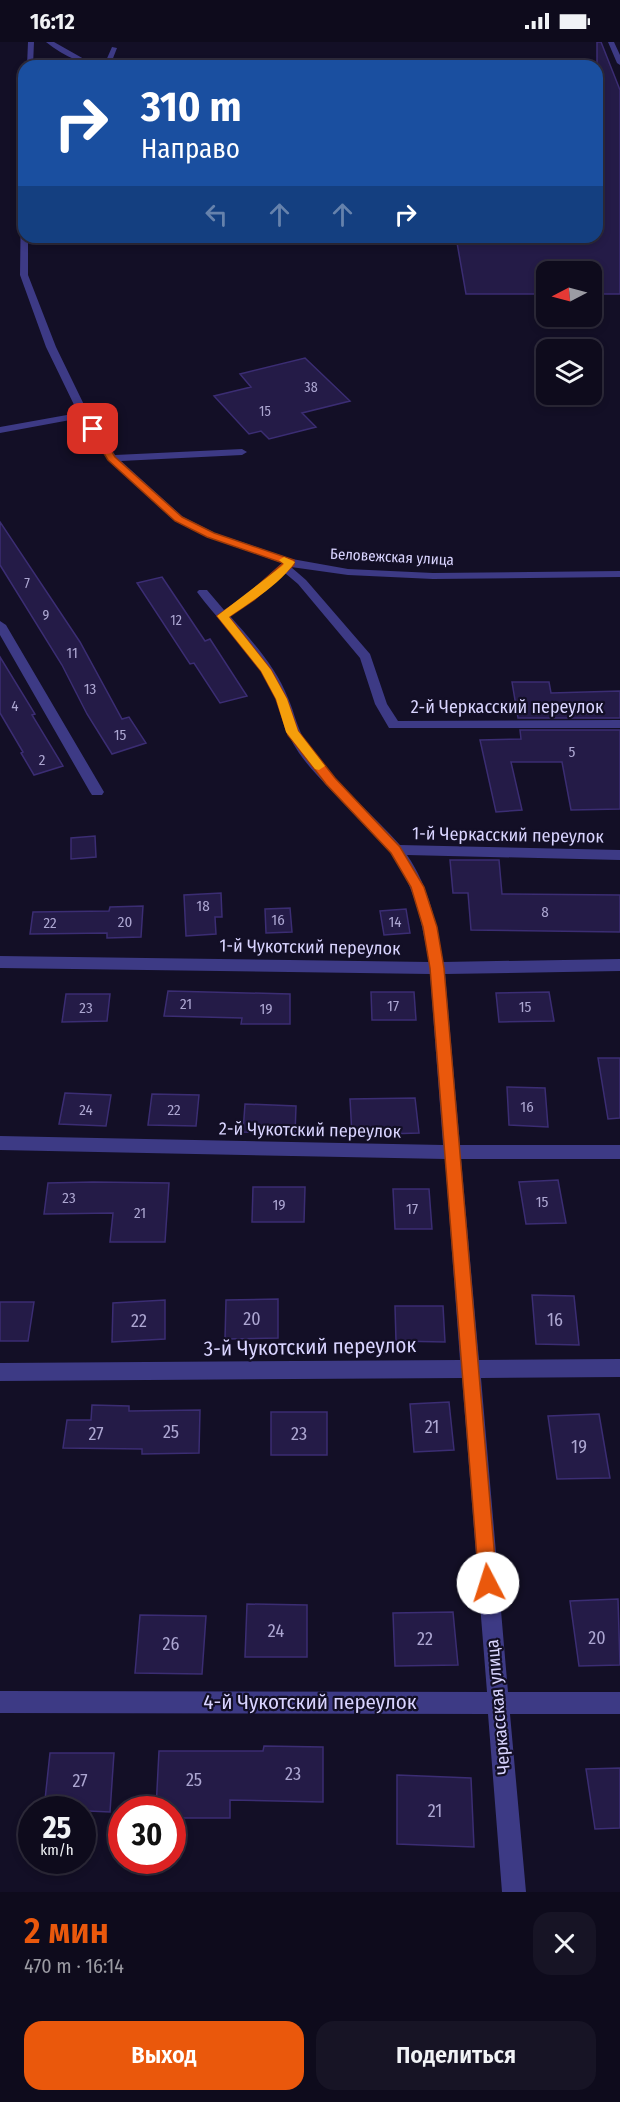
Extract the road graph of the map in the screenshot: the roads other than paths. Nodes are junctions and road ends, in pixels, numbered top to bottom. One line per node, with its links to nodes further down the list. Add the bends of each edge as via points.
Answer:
1 (31, 42): 5 (street)
2 (50, 42): 6 (street)
3 (611, 42): 8 (street)
4 (114, 48): 7 (street)
5 (30, 60)
6 (82, 60)
7 (109, 60)
8 (620, 63)
9 (24, 243): 10 (street, Беловежская улица, via 24,275 51,347)
10 (84, 415): 11 (street); 13 (street, Беловежская улица)
11 (0, 430)
12 (242, 452): 13 (street)
13 (111, 458): 14 (street, Беловежская улица, via 179,519)
14 (288, 565): 15 (street, Беловежская улица, via 433,576); 17 (street); 19 (street, 2-й Черкасский переулок, via 366,657 381,704 394,725)
15 (620, 574)
16 (203, 592): 17 (street, Черкасская улица)
17 (222, 616): 21 (street, Черкасская улица, via 266,670 282,699 292,732 331,781)
18 (0, 625): 20 (street)
19 (620, 724)
20 (97, 792)
21 (396, 850): 22 (street, 1-й Черкасский переулок); 25 (street, Черкасская улица, via 417,887 430,927)
22 (620, 855)
23 (0, 962): 25 (street, 1-й Чукотский переулок)
24 (620, 965): 25 (street, 1-й Чукотский переулок)
25 (437, 968): 27 (street, Черкасская улица)
26 (0, 1143): 27 (street, 2-й Чукотский переулок)
27 (451, 1152): 28 (street, 2-й Чукотский переулок); 29 (street, Черкасская улица)
28 (620, 1152)
29 (470, 1368): 30 (street, 3-й Чукотский переулок); 31 (street, 3-й Чукотский переулок); 33 (street, Черкасская улица)
30 (620, 1368)
31 (0, 1372)
32 (0, 1702): 33 (street, 4-й Чукотский переулок)
33 (498, 1702): 34 (street, 4-й Чукотский переулок); 35 (street, Черкасская улица)
34 (620, 1703)
35 (514, 1892)

